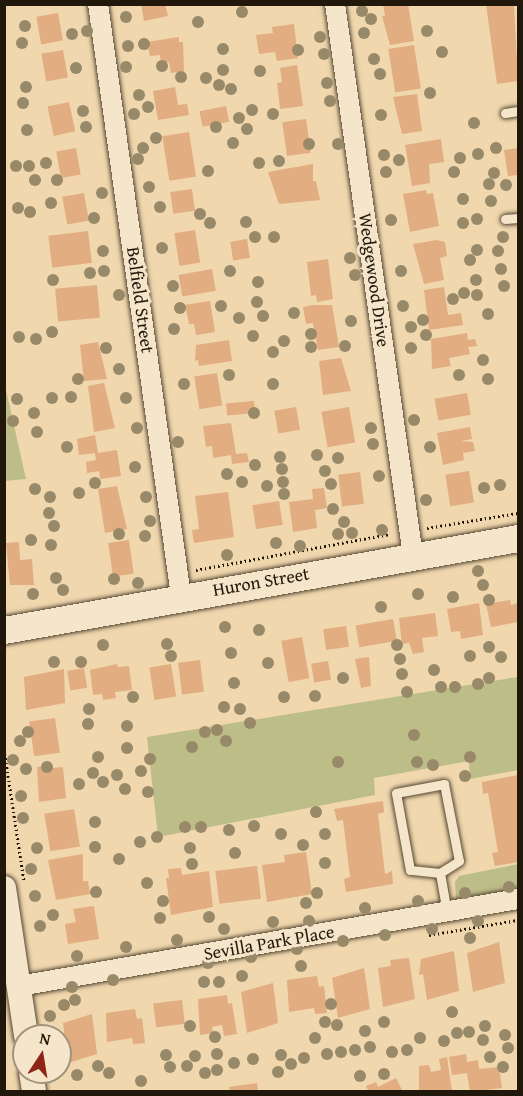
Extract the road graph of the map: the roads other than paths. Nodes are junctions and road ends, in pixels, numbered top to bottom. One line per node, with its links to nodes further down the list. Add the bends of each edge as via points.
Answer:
1 (98, 4): 9 (street, Belfield Street)
2 (335, 4): 8 (street, Wedgewood Drive)
3 (519, 111): 4 (lane)
4 (505, 113)
5 (519, 218): 6 (lane)
6 (505, 219)
7 (519, 538): 8 (main road, Huron Street)
8 (414, 556): 9 (main road, Huron Street)
9 (181, 596): 10 (main road, Huron Street)
10 (4, 630)
11 (441, 873): 11 (lane, via 459,861 444,784 396,793 410,870); 14 (lane)
12 (14, 886): 15 (street)
13 (519, 899): 14 (street, Sevilla Park Place)
14 (447, 912): 15 (street, Sevilla Park Place)
15 (18, 986): 16 (street)
16 (24, 1024)

